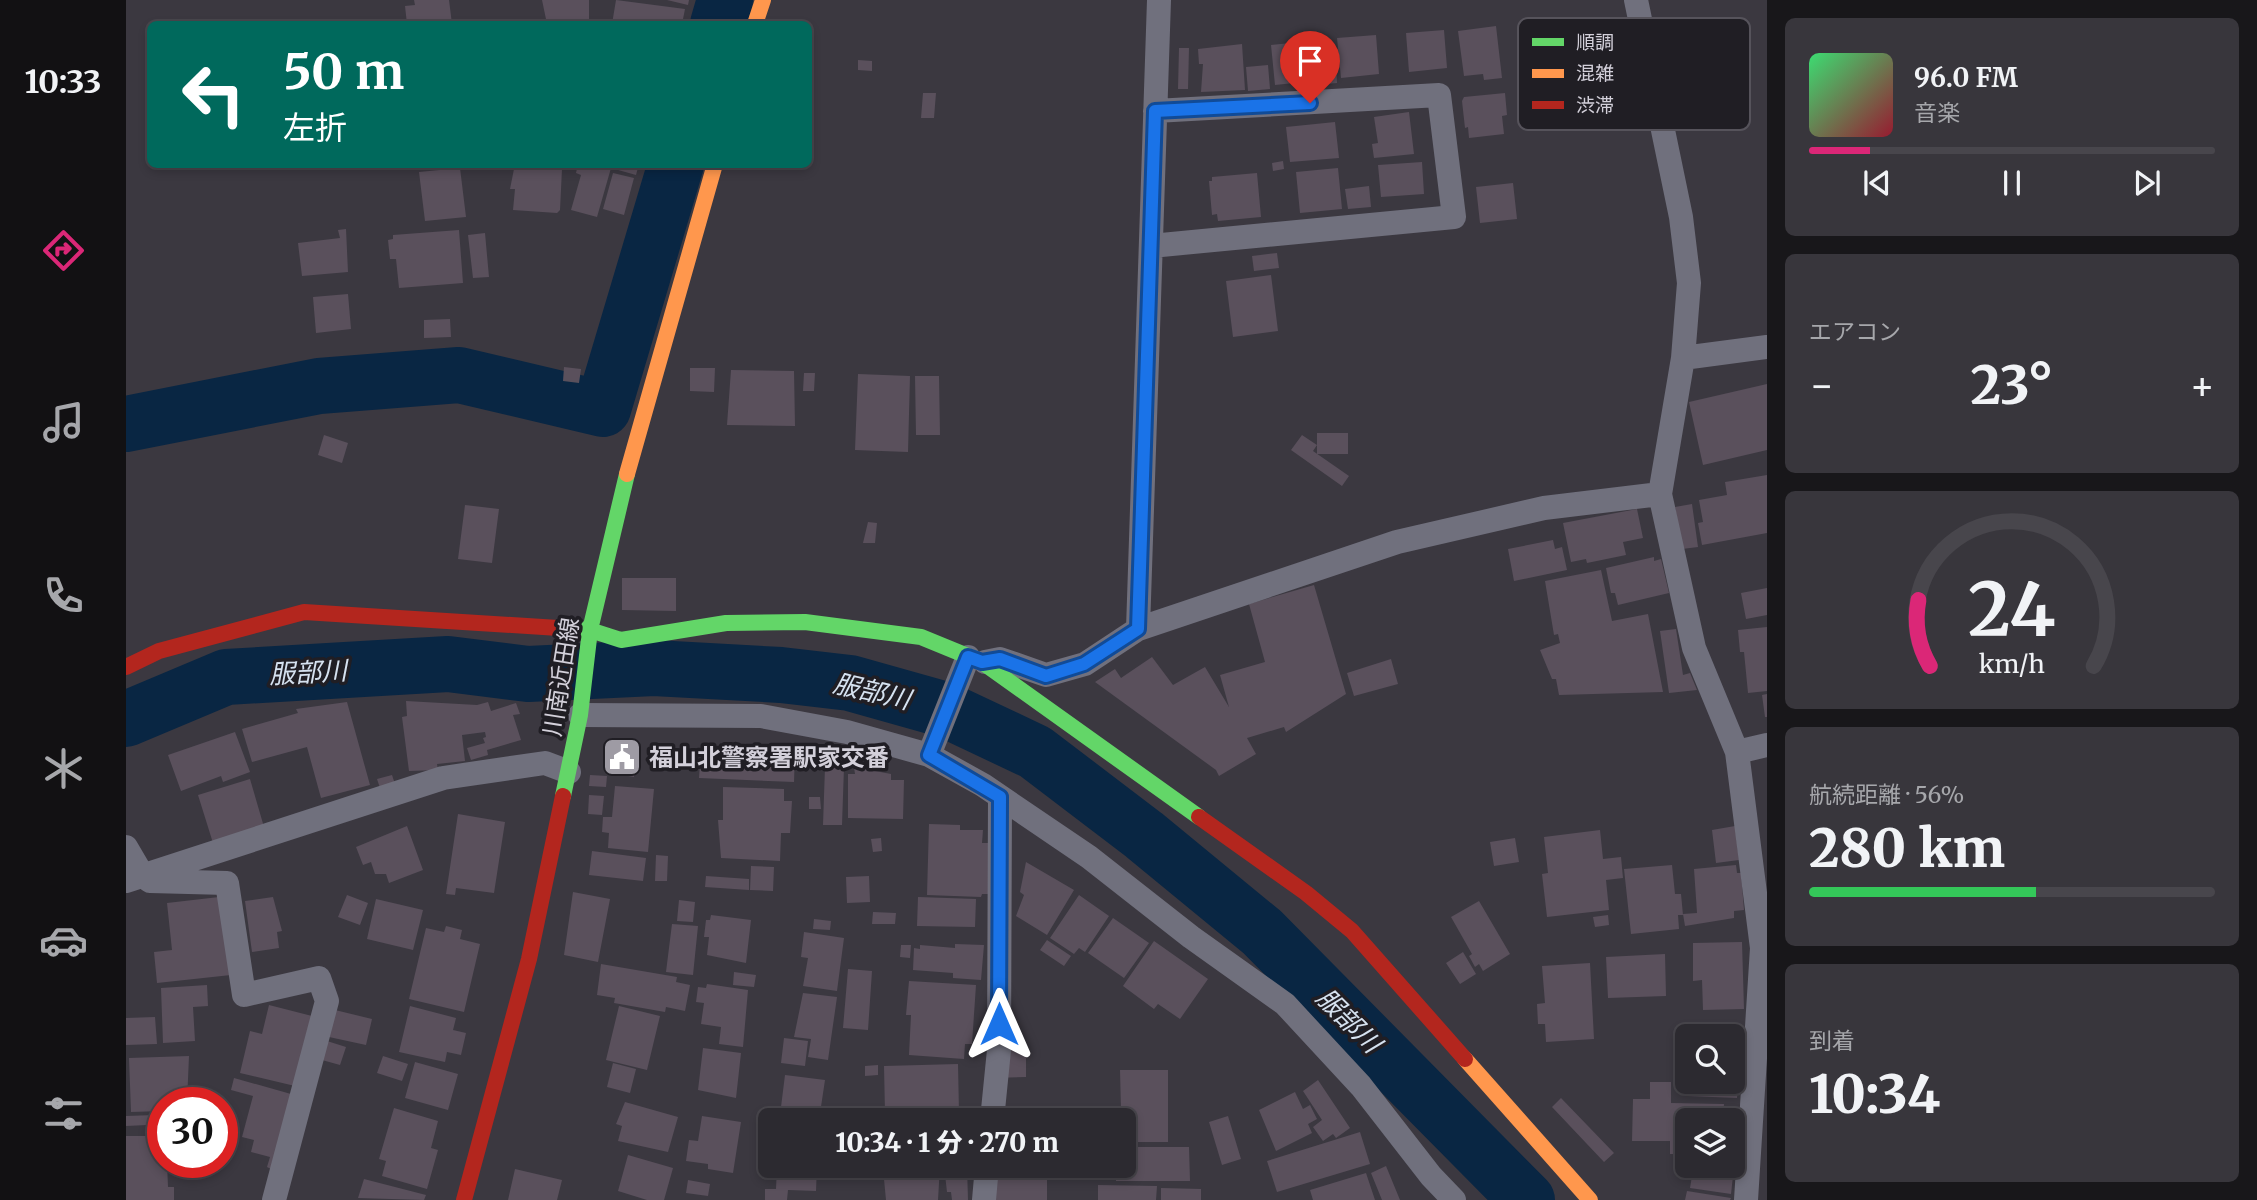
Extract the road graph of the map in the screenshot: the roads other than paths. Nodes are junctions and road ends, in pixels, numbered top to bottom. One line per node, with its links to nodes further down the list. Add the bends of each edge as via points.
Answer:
1 (762, 0): 5 (street)
2 (1158, 0): 6 (street)
3 (1636, 0): 4 (street)
4 (1640, 18)
5 (756, 21)
6 (1155, 111): 9 (street); 9 (street, via 1439,95 1454,217)
7 (1662, 130): 11 (street, via 1689,283)
8 (714, 168): 14 (street, 川南近田線, via 614,521)
9 (1151, 246): 13 (street)
10 (1767, 346): 11 (street)
11 (1683, 358): 12 (street)
12 (1660, 494): 13 (street, via 1544,508 1397,542); 20 (street, via 1694,648)
13 (1138, 629): 15 (street, via 1084,664 1046,676 1000,659)
14 (590, 630): 15 (street, via 621,640 726,623 805,622 921,637); 16 (street, via 304,612 159,651); 17 (street, 川南近田線)
15 (970, 664): 19 (street); 32 (street, via 1264,863 1352,931)
16 (126, 667)
17 (581, 710): 19 (street, via 761,716); 21 (street, 川南近田線)
18 (1767, 745): 20 (street)
19 (932, 750): 22 (street)
20 (1737, 752): 33 (street, via 1762,948)
21 (569, 772): 24 (street, via 545,763 443,778); 29 (street, 川南近田線, via 530,959)
22 (1000, 797): 26 (street, via 999,1050); 31 (street, via 1089,857 1285,1004 1361,1086)
23 (126, 847): 24 (street)
24 (140, 879): 25 (street); 28 (street, via 227,883 244,995 319,978 327,1001)
25 (126, 900)
26 (993, 1108)
27 (986, 1178): 30 (street)
28 (274, 1200)
29 (464, 1200)
30 (984, 1200)
31 (1454, 1200)
32 (1590, 1200)
33 (1746, 1200)

